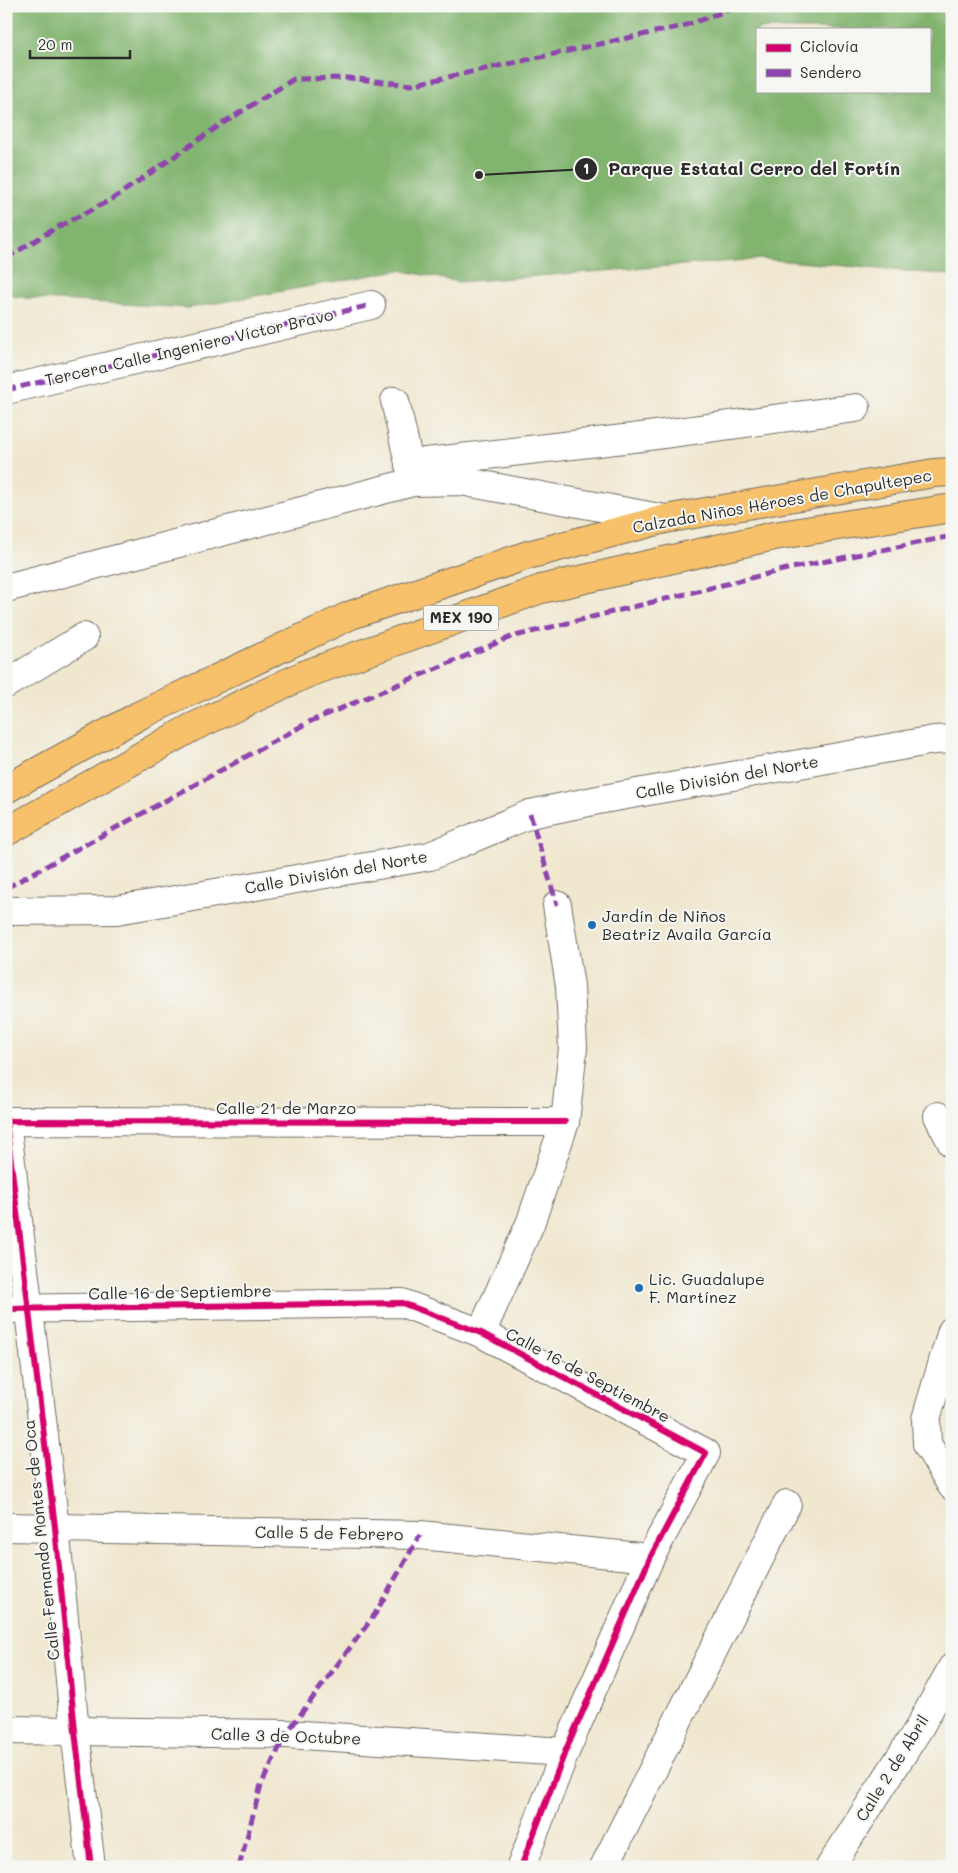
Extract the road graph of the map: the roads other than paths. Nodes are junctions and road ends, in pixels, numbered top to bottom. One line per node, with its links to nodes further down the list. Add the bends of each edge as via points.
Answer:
1 (371, 305): 2 (street, Tercera Calle Ingeniero Víctor Bravo)
2 (6, 390)
3 (394, 401): 6 (street)
4 (856, 408): 6 (street)
5 (952, 472): 8 (main road, Calzada Niños Héroes de Chapultepec / MEX 190, via 934,472)
6 (411, 473): 8 (street); 9 (street)
7 (952, 508): 14 (main road, Calzada Niños Héroes de Chapultepec / MEX 190, via 774,536 541,589 306,674 191,728)
8 (665, 519): 13 (main road, Calzada Niños Héroes de Chapultepec / MEX 190, via 528,555 351,615 140,715)
9 (6, 588)
10 (84, 637): 11 (street)
11 (6, 684)
12 (952, 739): 16 (street, Calle División del Norte, via 530,814 430,856 117,910)
13 (6, 789)
14 (6, 832)
15 (557, 905): 19 (street, via 570,986 574,1048)
16 (6, 911)
17 (938, 1116): 20 (street)
18 (6, 1121): 19 (street, Calle 21 de Marzo); 21 (street, Calle Fernando Montes de Oca)
19 (565, 1122): 23 (street, via 530,1224)
20 (952, 1143)
21 (18, 1309): 23 (street, Calle 16 de Septiembre, via 402,1303); 27 (street, Calle Fernando Montes de Oca)
22 (952, 1330): 24 (street, via 926,1419 927,1444)
23 (481, 1333): 28 (street, Calle 16 de Septiembre, via 706,1453)
24 (952, 1486)
25 (787, 1504): 35 (street)
26 (6, 1527): 27 (street, Calle 5 de Febrero)
27 (55, 1527): 28 (street, Calle 5 de Febrero, via 420,1535); 31 (street, Calle Fernando Montes de Oca)
28 (650, 1558): 32 (street, Calle 16 de Septiembre)
29 (952, 1668): 36 (street, Calle 2 de Abril, via 919,1728)
30 (6, 1730): 31 (street, Calle 3 de Octubre)
31 (75, 1731): 32 (street, Calle 3 de Octubre, via 286,1734); 33 (street, Calle Fernando Montes de Oca)
32 (565, 1752): 34 (street, Calle 16 de Septiembre)
33 (91, 1867)
34 (521, 1867)
35 (604, 1867)
36 (830, 1867)

